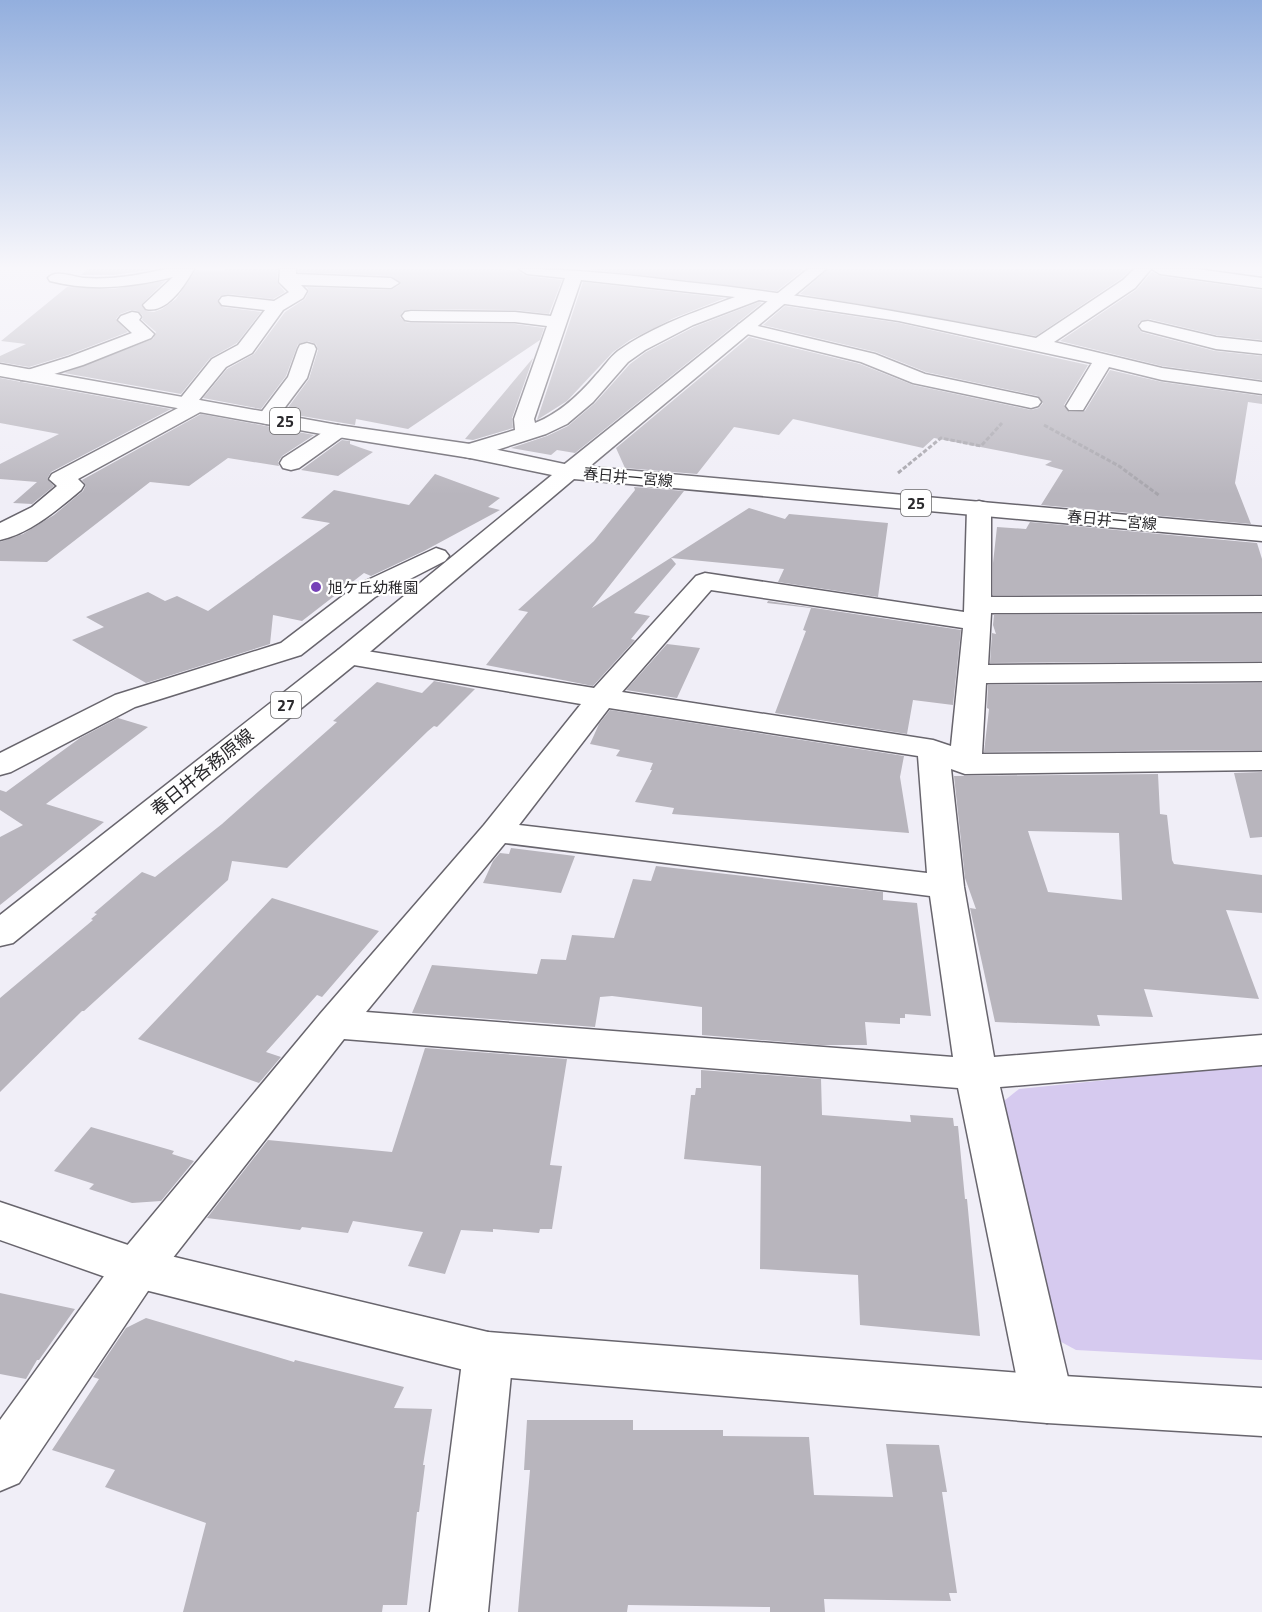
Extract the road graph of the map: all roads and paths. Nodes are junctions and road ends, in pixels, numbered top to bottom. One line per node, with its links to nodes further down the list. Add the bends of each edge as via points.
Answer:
1 (119, 344): 13 (street)
2 (249, 344): 16 (street, via 219,363)
3 (550, 344): 21 (street, via 524,419)
4 (641, 344): 21 (street, via 622,357 579,407 547,429)
5 (724, 344): 24 (street, 春日井各務原線)
6 (813, 344): 15 (street, via 868,358 920,378)
7 (1040, 344): 11 (street)
8 (1231, 344): 9 (street)
9 (1262, 348)
10 (307, 349): 19 (street, via 297,378)
11 (1104, 360): 14 (street, via 1162,374); 17 (street)
12 (0, 370): 13 (street, 春日井一宮線 / 25)
13 (28, 376): 16 (street, 春日井一宮線 / 25)
14 (1262, 388)
15 (1031, 402): 18 (path)
16 (192, 405): 19 (street, 春日井一宮線 / 25); 28 (street, via 60,479 73,485 39,512)
17 (1076, 406)
18 (1013, 411): 25 (path, via 981,446 941,438 898,474); 27 (path, via 1119,466)
19 (267, 418): 20 (street, 春日井一宮線 / 25)
20 (338, 431): 22 (street, 春日井一宮線 / 25); 23 (street)
21 (526, 433): 22 (street)
22 (470, 451): 24 (street, 春日井一宮線 / 25)
23 (291, 463)
24 (569, 472): 25 (street, 春日井一宮線 / 25); 33 (street, 春日井各務原線 / 27)
25 (891, 501): 26 (street, 春日井一宮線 / 25)
26 (979, 508): 27 (street, 春日井一宮線 / 25); 32 (street)
27 (1200, 528): 29 (street, 春日井一宮線 / 25)
28 (0, 533)
29 (1262, 534)
30 (436, 556): 39 (street, via 366,591 291,649 125,701)
31 (1262, 604): 32 (street)
32 (977, 614): 35 (street); 36 (street, via 705,580)
33 (348, 656): 36 (street); 42 (street, 春日井各務原線 / 27)
34 (1262, 672): 35 (street)
35 (972, 674): 37 (street)
36 (601, 698): 37 (street); 40 (street)
37 (949, 756): 38 (street); 41 (street)
38 (1262, 761)
39 (0, 765)
40 (496, 832): 41 (street); 43 (street)
41 (946, 887): 45 (street)
42 (8, 919)
43 (334, 1024): 45 (street); 47 (street)
44 (1262, 1050): 45 (street)
45 (976, 1074): 49 (street)
46 (0, 1221): 47 (street)
47 (137, 1268): 48 (street); 51 (street)
48 (488, 1354): 49 (street); 52 (street)
49 (1047, 1399): 50 (street)
50 (1262, 1412)
51 (0, 1465)
52 (459, 1612)

